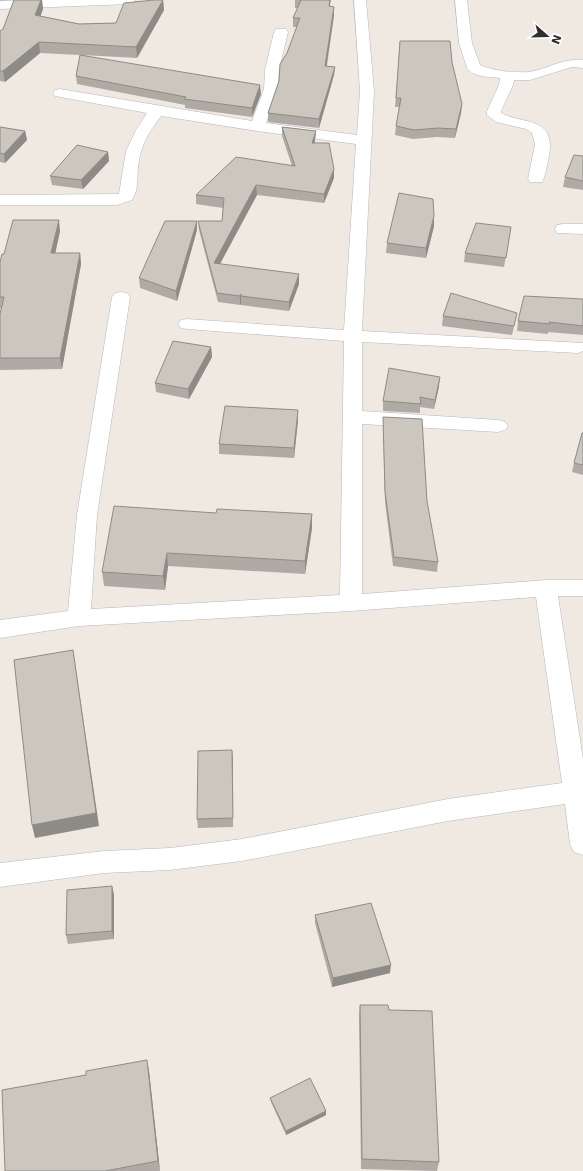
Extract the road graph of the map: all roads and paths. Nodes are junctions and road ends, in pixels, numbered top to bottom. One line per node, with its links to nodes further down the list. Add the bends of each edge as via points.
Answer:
1 (130, 0): 4 (street)
2 (360, 0): 12 (street, via 367,90)
3 (461, 0): 8 (street, via 469,58 474,68)
4 (99, 1): 5 (street)
5 (0, 5)
6 (281, 32): 11 (street, via 272,70 271,89)
7 (583, 64): 8 (street, via 570,63 530,76)
8 (507, 75): 13 (street, via 506,85 494,115 500,119 535,126 540,132 542,141)
9 (60, 93): 10 (street)
10 (157, 111): 11 (street); 14 (street, via 140,133 130,165 129,191 126,197 117,200)
11 (257, 127): 12 (street)
12 (364, 140): 19 (street)
13 (536, 179)
14 (0, 200)
15 (563, 229): 16 (street)
16 (583, 229)
17 (121, 297): 26 (street, via 87,515)
18 (187, 324): 19 (street)
19 (353, 336): 20 (street); 21 (street)
20 (578, 347)
21 (352, 417): 22 (street); 25 (street)
22 (498, 426)
23 (546, 588): 24 (street); 25 (street); 28 (street)
24 (583, 588)
25 (351, 603): 26 (street)
26 (79, 618): 27 (street)
27 (0, 629)
28 (574, 792): 29 (street); 30 (street, via 448,810 242,850 170,859 82,864)
29 (583, 844)
30 (0, 875)

